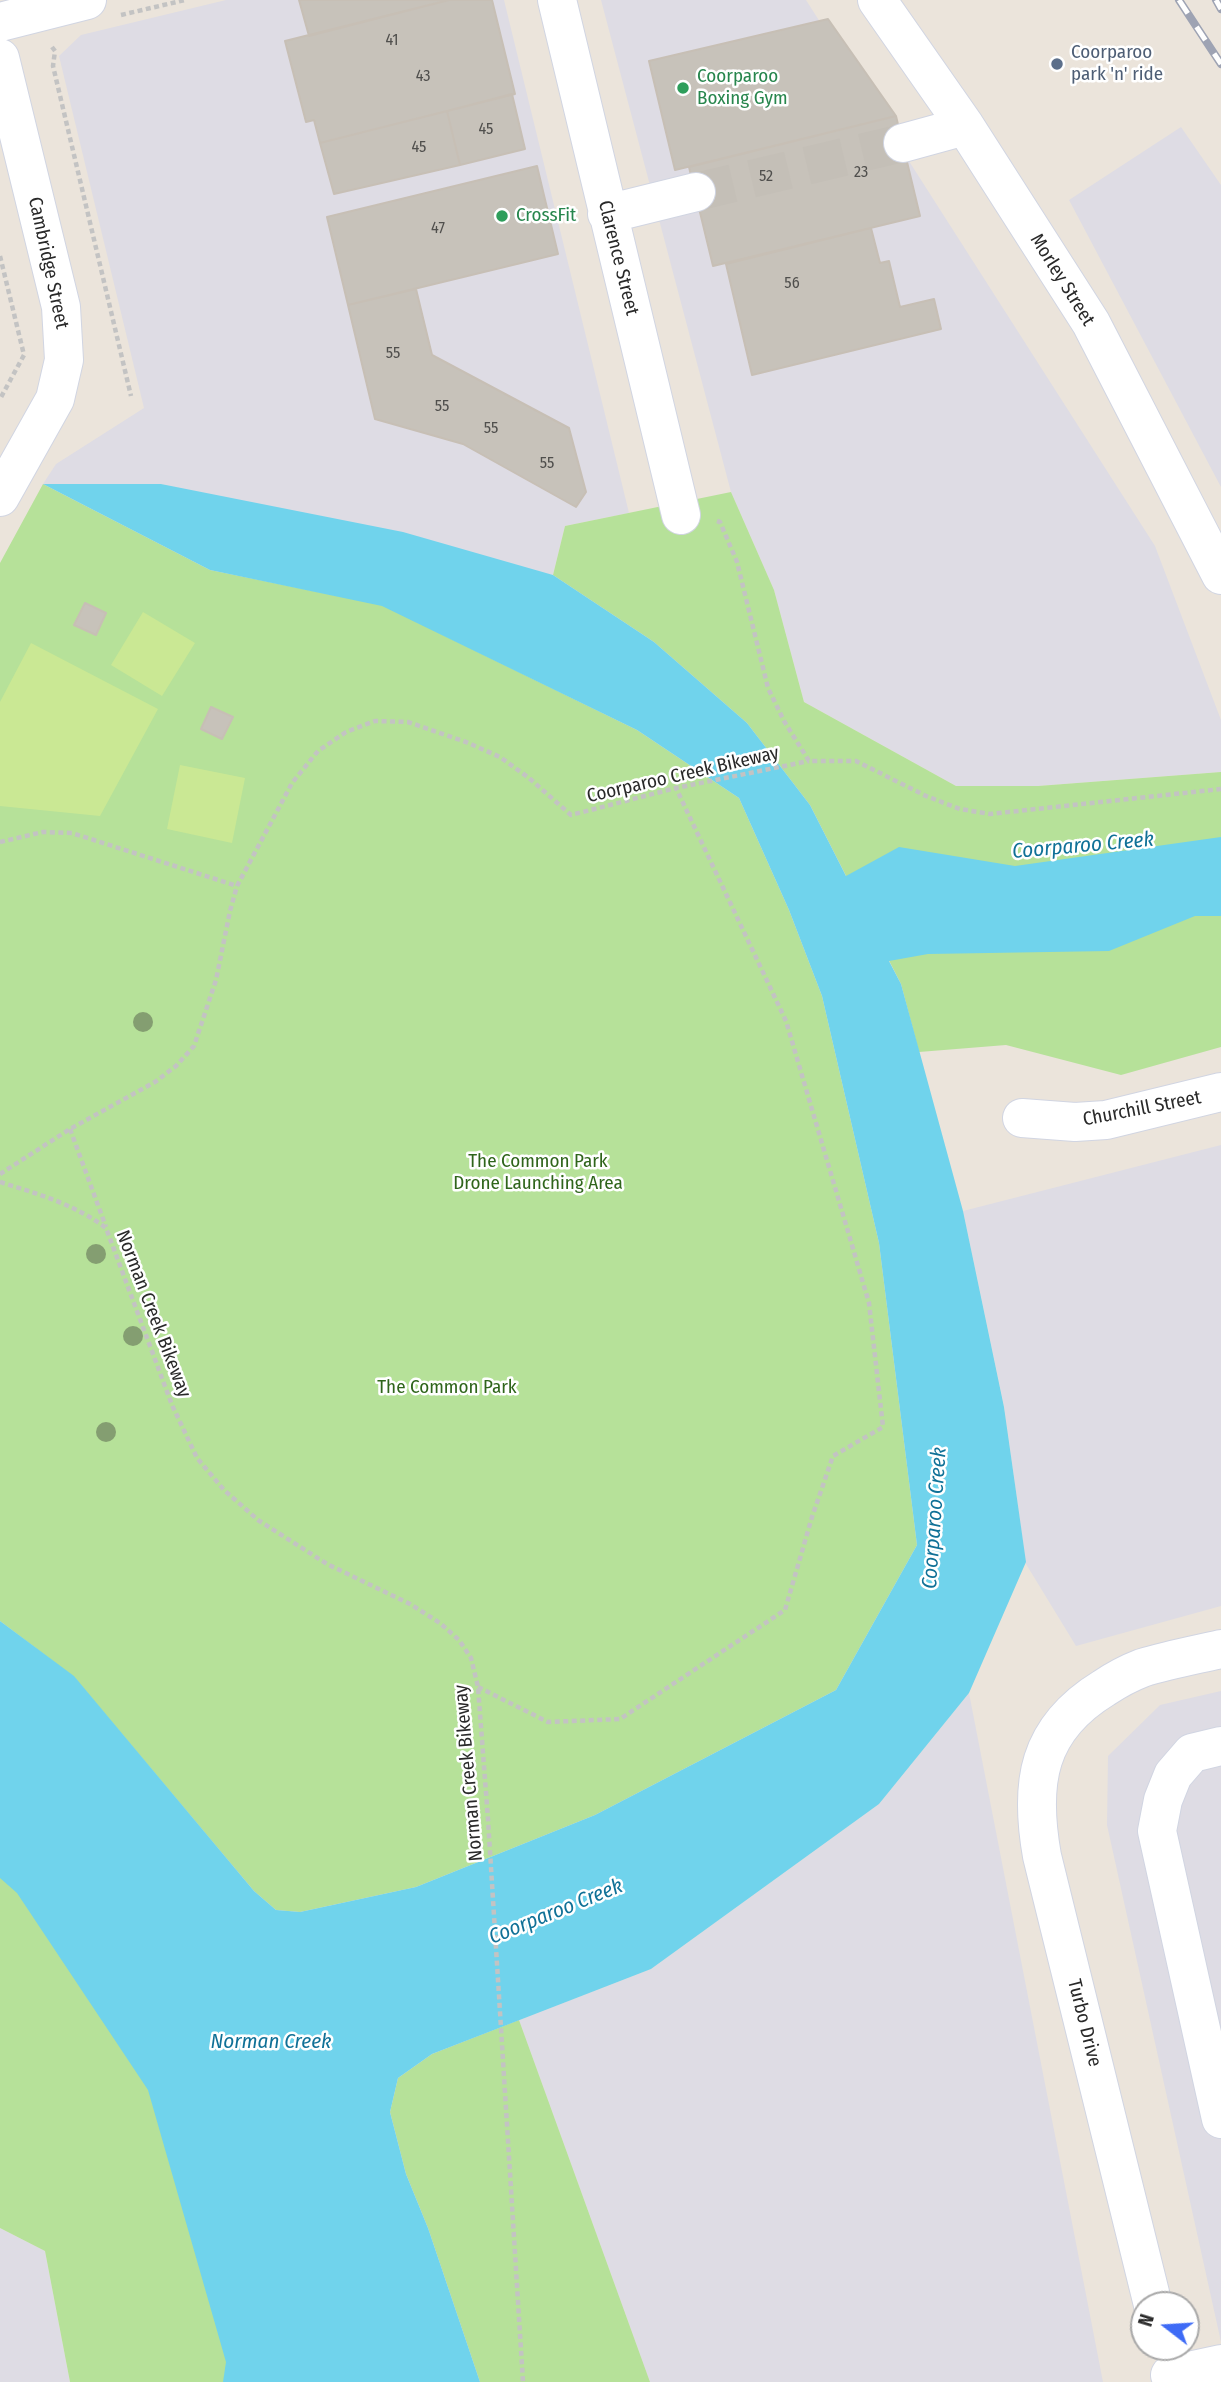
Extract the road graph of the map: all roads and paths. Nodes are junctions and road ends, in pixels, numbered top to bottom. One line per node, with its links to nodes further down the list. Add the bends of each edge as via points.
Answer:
1 (87, 0): 4 (street)
2 (558, 0): 10 (street, Clarence Street)
3 (877, 0): 7 (street, Morley Street)
4 (0, 22)
5 (50, 44): 12 (path)
6 (0, 58): 14 (street, Cambridge Street, via 64,334 63,369 55,399)
7 (965, 126): 8 (street); 16 (street, Morley Street, via 1091,323)
8 (902, 143)
9 (696, 192): 10 (street)
10 (607, 214): 15 (street, Clarence Street)
11 (0, 256): 13 (path, via 24,355)
12 (131, 396)
13 (0, 399)
14 (0, 497)
15 (681, 515): 17 (path, Coorparoo Creek Bikeway, via 720,522 737,562 768,688)
16 (1221, 575)
17 (809, 761): 18 (path, Coorparoo Creek Bikeway); 19 (path, Coorparoo Creek Bikeway, via 856,761 926,796 990,814)
18 (676, 788): 21 (path, Coorparoo Creek Bikeway, via 570,815 500,757 408,722 375,721 346,732 318,751 292,783); 29 (path, via 786,1021 869,1303 883,1427 833,1456 785,1610 620,1719 548,1721)
19 (1221, 789)
20 (0, 842): 21 (path, via 43,832 72,833)
21 (237, 886): 24 (path, Coorparoo Creek Bikeway, via 216,980 194,1046 155,1082)
22 (1221, 1092): 23 (street, Churchill Street, via 1106,1120)
23 (1022, 1118)
24 (70, 1129): 25 (path, Coorparoo Creek Bikeway); 27 (path)
25 (0, 1174)
26 (0, 1182): 27 (path, Norman Creek Bikeway, via 55,1199)
27 (106, 1228): 29 (path, Norman Creek Bikeway, via 172,1405 197,1458 224,1490 278,1534 440,1623 471,1658)
28 (1221, 1649): 32 (street, Turbo Drive, via 1142,1668 1076,1708 1050,1741 1036,1804 1042,1856)
29 (478, 1686): 35 (path, Norman Creek Bikeway)
30 (1221, 1746): 31 (street, via 1192,1754 1173,1775 1157,1831)
31 (1221, 2119)
32 (1150, 2291)
33 (1221, 2364): 34 (street)
34 (1169, 2368)
35 (523, 2382)

